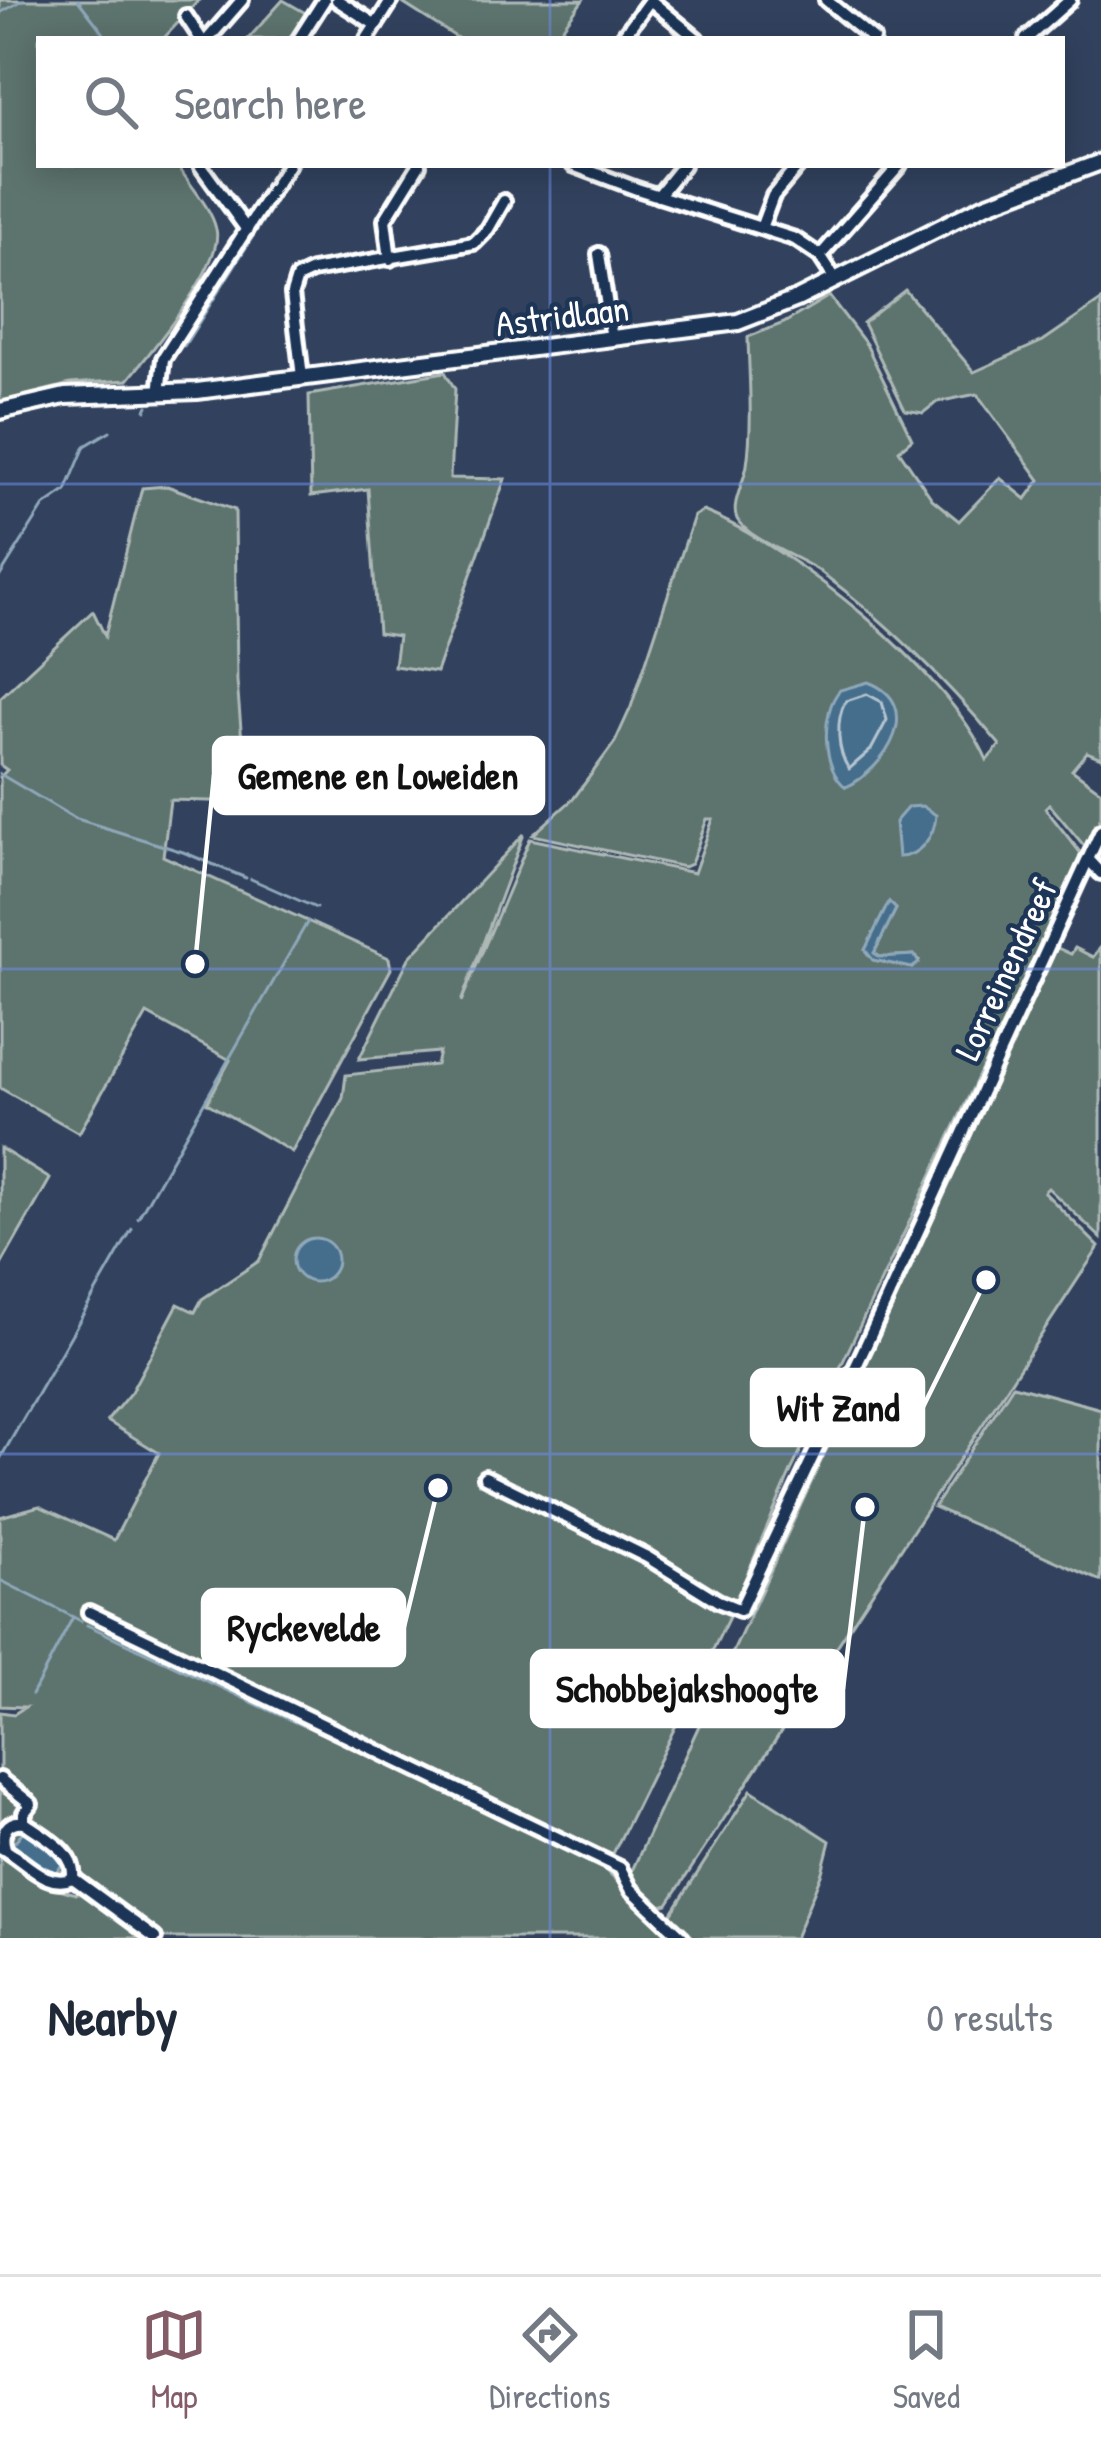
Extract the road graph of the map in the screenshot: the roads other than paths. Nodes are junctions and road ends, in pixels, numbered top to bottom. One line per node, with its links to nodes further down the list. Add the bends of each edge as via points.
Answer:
1 (242, 0): 11 (street)
2 (324, 0): 12 (street)
3 (338, 0): 9 (street)
4 (392, 0): 9 (street)
5 (650, 0): 14 (street); 15 (street)
6 (826, 0): 16 (street)
7 (1070, 0): 17 (street)
8 (186, 16): 10 (street)
9 (376, 25): 13 (street)
10 (203, 36)
11 (208, 36)
12 (301, 36)
13 (369, 36)
14 (623, 36)
15 (693, 36)
16 (869, 36)
17 (1028, 36)
18 (1101, 162): 33 (main road, Astridlaan, via 1048,174)
19 (202, 168): 29 (street)
20 (287, 168): 29 (street)
21 (417, 168): 32 (street, via 385,220)
22 (581, 168): 26 (street)
23 (681, 168): 26 (street)
24 (796, 168): 28 (street)
25 (894, 168): 31 (street)
26 (658, 196): 28 (street)
27 (504, 201): 32 (street, via 474,243)
28 (761, 228): 31 (street)
29 (247, 230): 36 (street, via 169,351)
30 (599, 254): 34 (street)
31 (820, 256): 33 (street)
32 (390, 260): 35 (street, via 297,278)
33 (835, 279): 34 (main road, Astridlaan, via 738,322)
34 (611, 339): 35 (main road, Astridlaan)
35 (302, 377): 36 (main road, Astridlaan)
36 (164, 392): 37 (main road, Astridlaan, via 65,395)
37 (0, 411)
38 (1101, 831): 39 (street, Lorreinendreef)
39 (1088, 859): 40 (street); 41 (street, Lorreinendreef, via 740,1610)
40 (1101, 873)
41 (485, 1477)
42 (89, 1612): 48 (street, via 620,1868)
43 (0, 1780): 44 (street, via 32,1804)
44 (24, 1822): 45 (street, via 5,1828); 46 (street, via 69,1856)
45 (2, 1848): 46 (street, via 47,1880)
46 (73, 1878): 47 (street)
47 (155, 1938)
48 (683, 1938)

